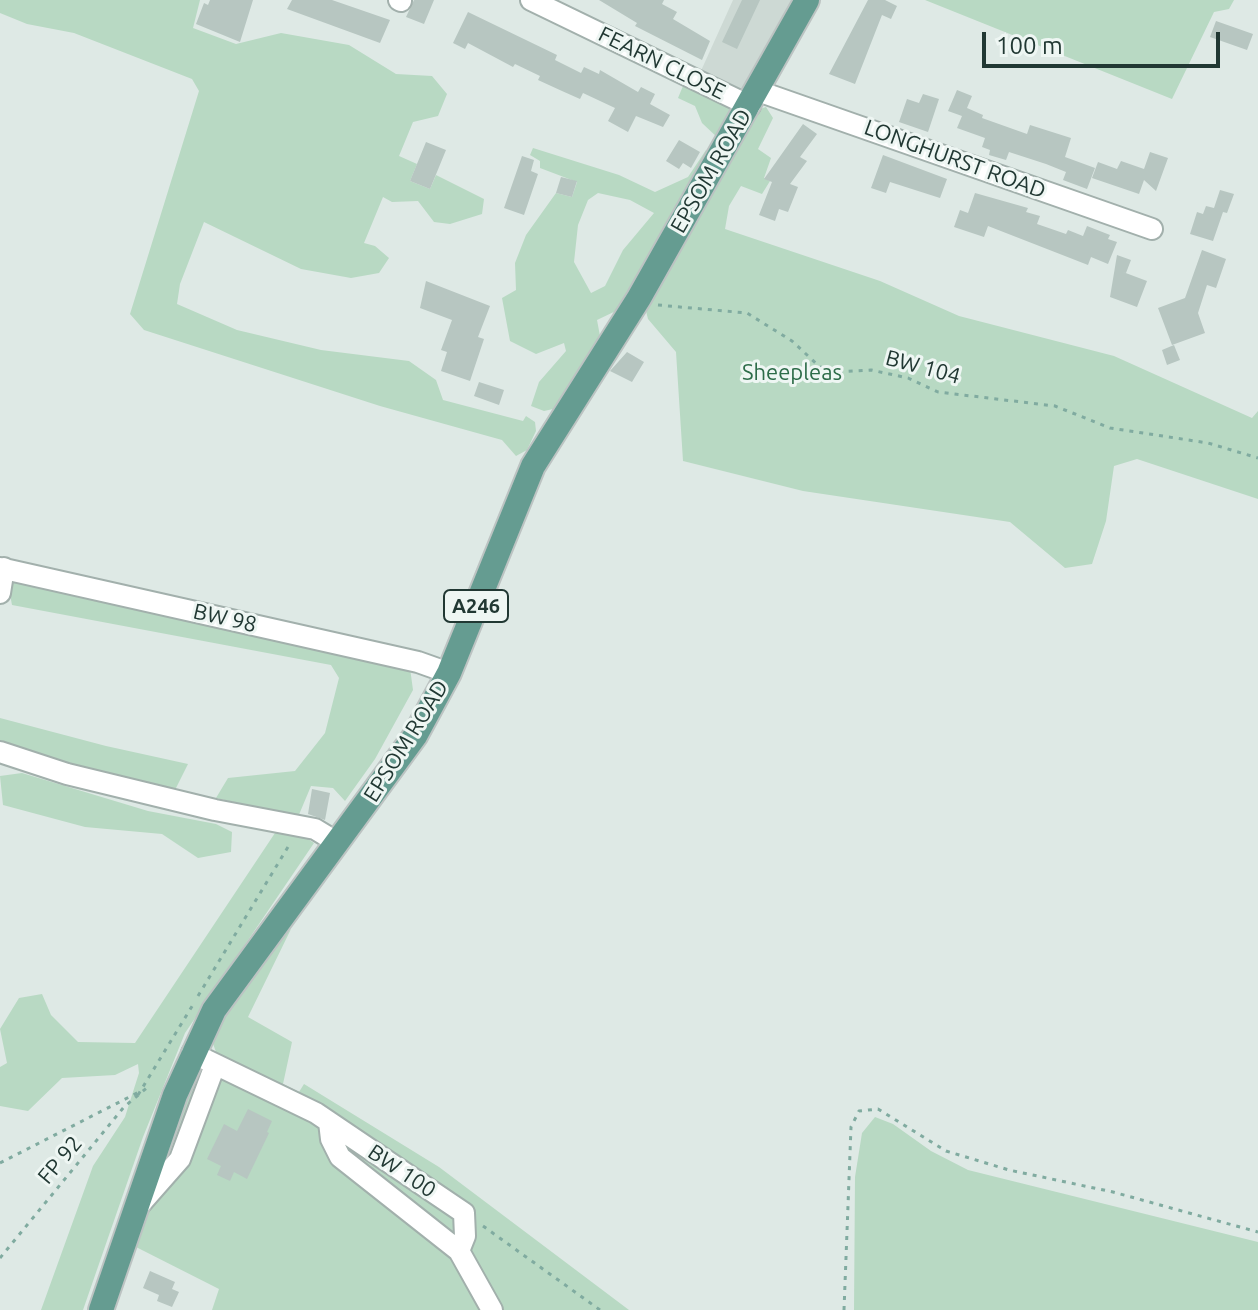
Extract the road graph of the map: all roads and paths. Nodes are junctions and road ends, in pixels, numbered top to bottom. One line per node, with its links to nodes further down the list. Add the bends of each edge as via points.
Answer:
1 (531, 0): 3 (street, FEARN CLOSE)
2 (807, 0): 3 (main road, EPSOM ROAD / A246)
3 (754, 98): 4 (street, LONGHURST ROAD); 5 (main road, EPSOM ROAD / A246)
4 (1152, 229)
5 (639, 298): 6 (path, BW 104, via 664,307 747,313 792,341 820,367 836,372 871,370 938,392 1055,406 1110,428 1208,443); 9 (main road, EPSOM ROAD / A246, via 533,466)
6 (1258, 458)
7 (2, 568): 8 (street); 9 (street, BW 98)
8 (0, 593)
9 (449, 673): 12 (main road, EPSOM ROAD / A246, via 415,736)
10 (0, 752): 12 (street, via 126,788 315,829)
11 (292, 841): 16 (path)
12 (338, 843): 13 (main road, EPSOM ROAD / A246, via 214,1010)
13 (192, 1053): 14 (street, BW 100); 19 (main road, EPSOM ROAD / A246)
14 (215, 1065): 17 (street, BW 100); 19 (street, via 180,1159)
15 (149, 1086): 16 (path)
16 (139, 1093): 18 (path); 23 (path, FP 92)
17 (329, 1122): 20 (street, BW 100); 22 (street, via 340,1157)
18 (0, 1163)
19 (136, 1209): 24 (main road, EPSOM ROAD / A246)
20 (464, 1213): 22 (street); 26 (path)
21 (1258, 1232): 27 (path, via 946,1151 878,1109 859,1111 851,1127)
22 (459, 1251): 25 (street)
23 (0, 1258)
24 (101, 1310)
25 (492, 1310)
26 (600, 1310)
27 (844, 1310)

